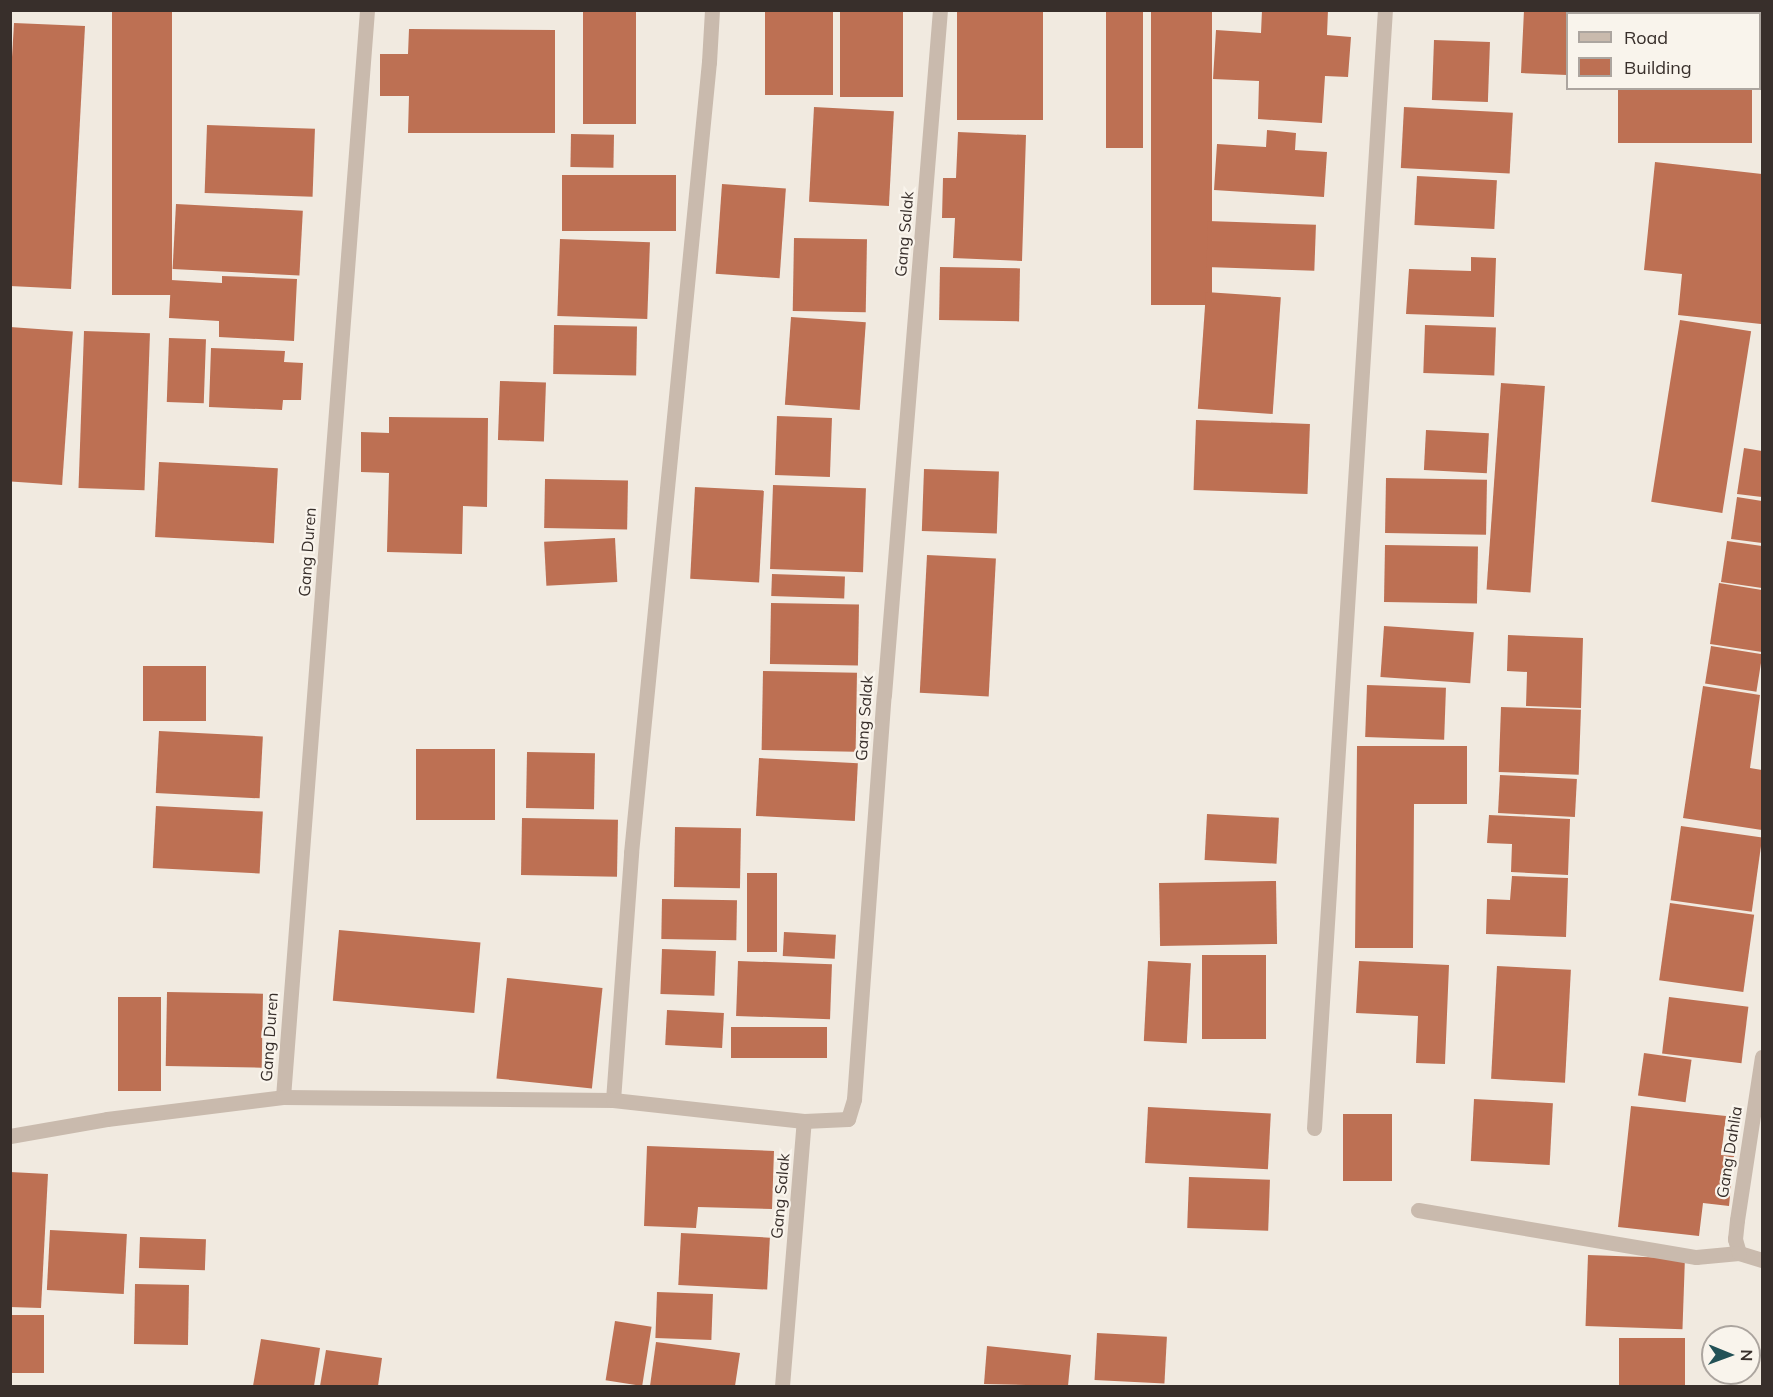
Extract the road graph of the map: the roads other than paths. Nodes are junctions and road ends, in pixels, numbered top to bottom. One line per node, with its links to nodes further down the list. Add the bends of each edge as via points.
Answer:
1 (367, 10): 6 (street, Gang Duren)
2 (711, 10): 7 (street, via 708,74 631,854)
3 (940, 10): 8 (street, Gang Salak, via 854,1099 848,1119)
4 (1385, 10): 9 (street)
5 (1762, 1057): 12 (street, Gang Dahlia, via 1737,1220 1735,1239)
6 (283, 1097): 7 (street); 10 (street, via 107,1119)
7 (613, 1101): 8 (street)
8 (804, 1121): 14 (street, Gang Salak)
9 (1314, 1128)
10 (10, 1136)
11 (1418, 1210): 12 (street, via 1696,1257)
12 (1739, 1253): 13 (street)
13 (1762, 1260)
14 (782, 1386)

